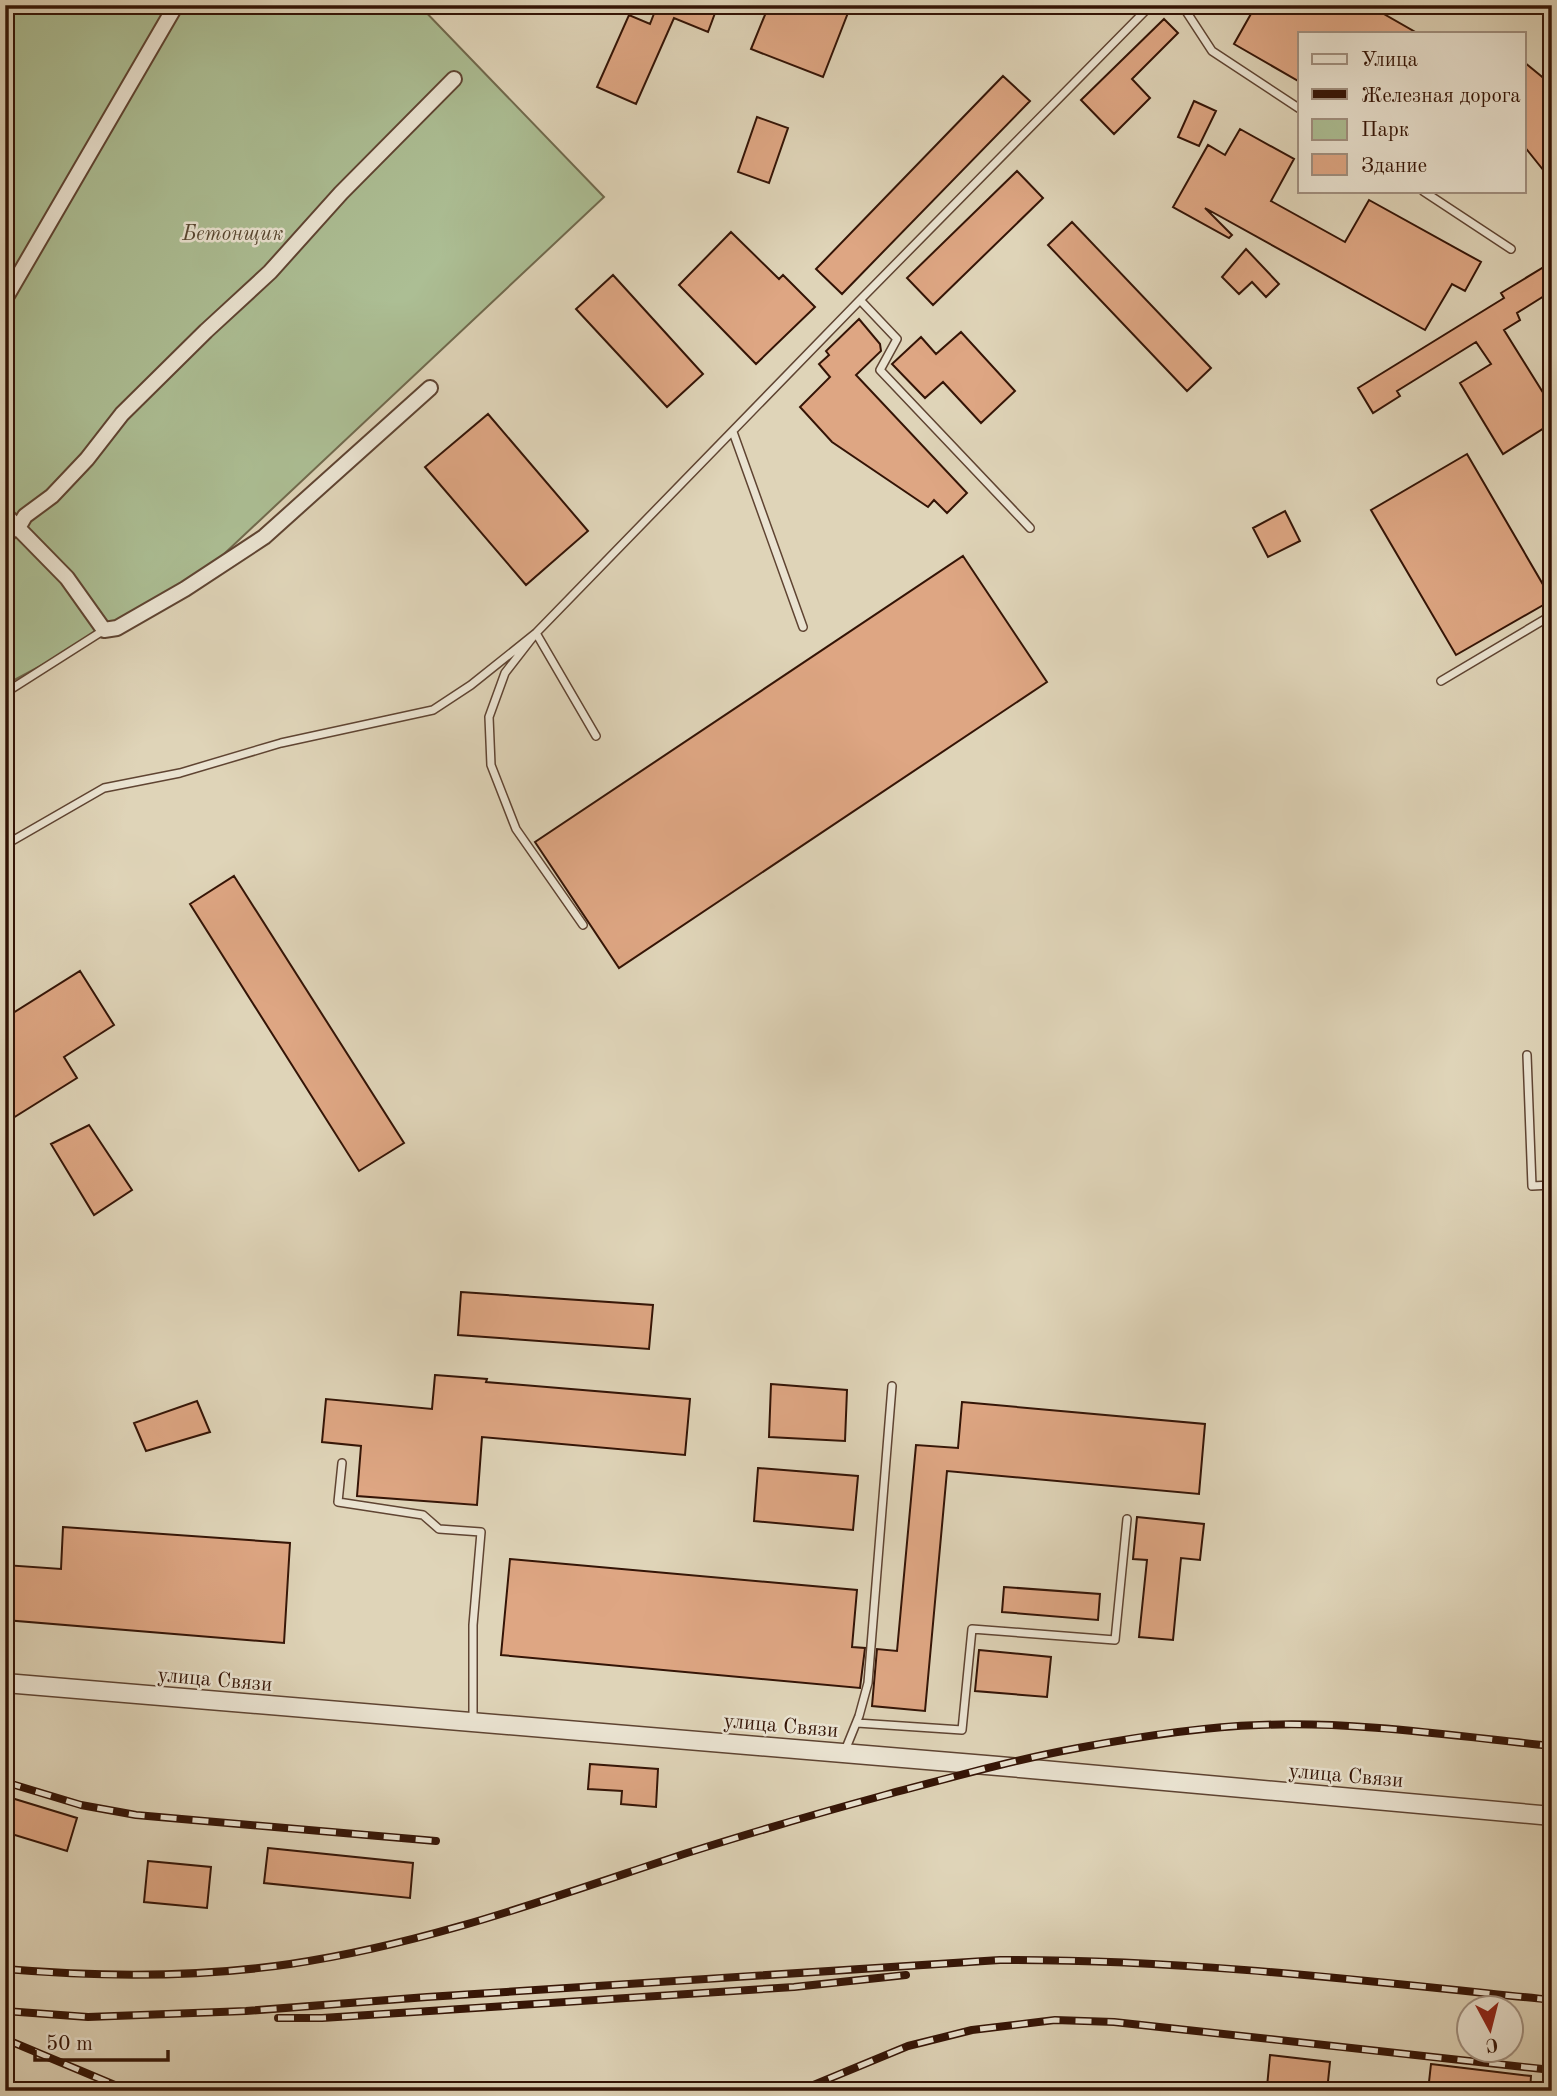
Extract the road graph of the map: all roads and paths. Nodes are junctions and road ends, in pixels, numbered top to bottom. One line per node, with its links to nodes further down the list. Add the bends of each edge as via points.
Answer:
1 (176, 5): 8 (street)
2 (1151, 5): 9 (lane)
3 (1182, 5): 5 (lane, via 1212,51)
4 (454, 79): 13 (street, via 341,193 271,272 121,414 87,459)
5 (1298, 108)
6 (1425, 192): 7 (lane)
7 (1511, 248)
8 (5, 299)
9 (860, 300): 11 (lane); 14 (lane, via 897,339 880,370)
10 (430, 388): 18 (street, via 264,537 185,589 117,628)
11 (733, 432): 17 (lane); 19 (lane)
12 (5, 514): 13 (street)
13 (18, 527): 15 (lane); 18 (street, via 67,578)
14 (1030, 528)
15 (5, 545)
16 (1552, 615): 20 (lane)
17 (803, 627)
18 (104, 630): 21 (lane)
19 (536, 633): 22 (lane); 23 (lane, via 433,710 104,788); 24 (lane, via 505,673 489,717 491,765 516,829)
20 (1441, 681)
21 (5, 693)
22 (596, 736)
23 (5, 845)
24 (583, 925)
25 (1527, 1055): 26 (lane, via 1532,1186)
26 (1552, 1185)
27 (892, 1386): 32 (lane, via 868,1683)
28 (342, 1463): 31 (lane, via 338,1502 423,1515 439,1529 481,1532 472,1625)
29 (1127, 1519): 32 (lane, via 1115,1640 972,1629 962,1730)
30 (5, 1683): 31 (street, улица Связи)
31 (473, 1723): 33 (street, улица Связи)
32 (857, 1723): 33 (lane)
33 (844, 1753): 34 (street, улица Связи)
34 (1552, 1816)
35 (5, 2086): 36 (path)
36 (13, 2091)

